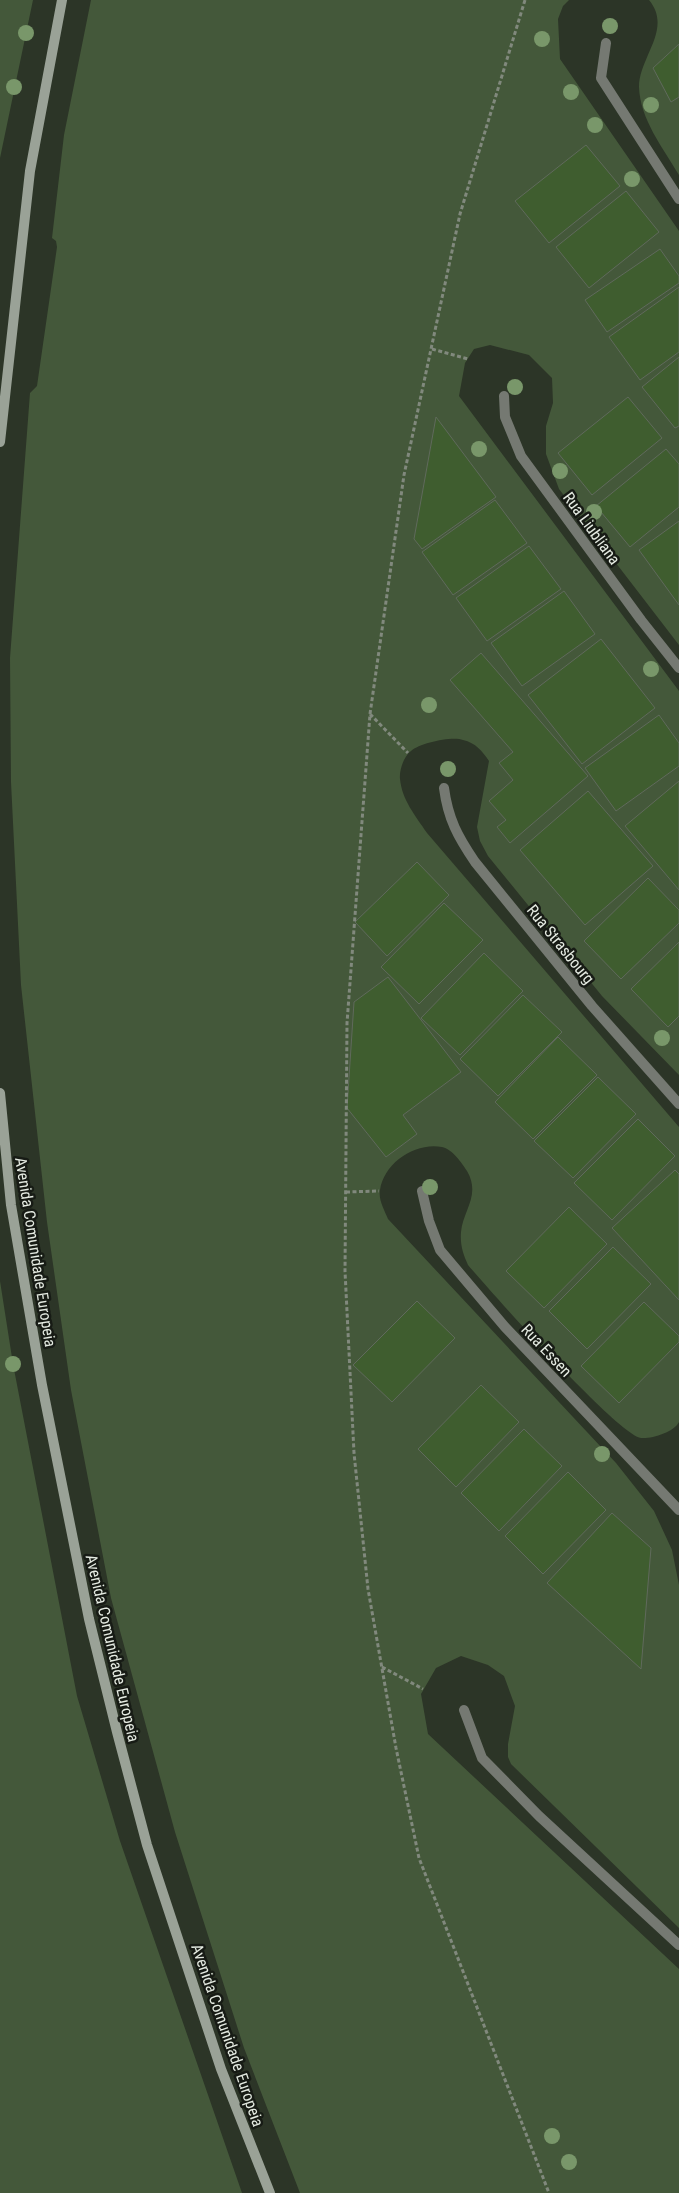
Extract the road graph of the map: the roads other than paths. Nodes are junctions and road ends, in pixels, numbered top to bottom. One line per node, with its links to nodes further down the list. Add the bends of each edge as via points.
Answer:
1 (62, 0): 5 (street, via 30,172)
2 (606, 43): 3 (street, via 601,78)
3 (679, 199)
4 (504, 396): 6 (street, Rua Liubliana, via 505,417 521,456)
5 (0, 442)
6 (679, 668)
7 (444, 788): 9 (street, Rua Strasbourg, via 447,810 458,836 475,862 592,1006)
8 (0, 1093): 14 (street, Avenida Comunidade Europeia, via 11,1205 37,1358 89,1619 112,1714 147,1845 221,2069)
9 (679, 1104)
10 (422, 1191): 11 (street, Rua Essen, via 440,1250 505,1327)
11 (679, 1510)
12 (464, 1710): 13 (street, via 482,1758)
13 (679, 1945)
14 (270, 2193)

